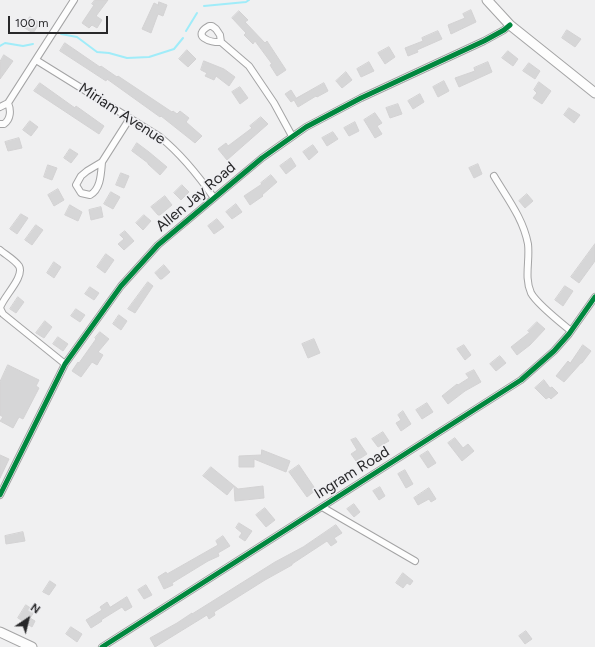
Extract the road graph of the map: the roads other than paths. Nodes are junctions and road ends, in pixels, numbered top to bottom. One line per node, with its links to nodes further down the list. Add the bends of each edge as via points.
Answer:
1 (74, 0): 5 (street)
2 (487, 0): 3 (street)
3 (510, 25): 6 (street); 11 (street, Allen Jay Road, via 484,41 333,112)
4 (221, 42): 11 (street, via 249,66)
5 (36, 60): 7 (street); 9 (street, Miriam Avenue)
6 (595, 93)
7 (8, 103): 8 (street); 10 (street, via 9,119)
8 (0, 106)
9 (130, 118): 12 (street); 14 (street, Miriam Avenue, via 172,146)
10 (0, 124)
11 (292, 136): 14 (street, Allen Jay Road)
12 (102, 162): 12 (street, via 87,171 78,181 76,185 81,193 90,196 94,193 99,182)
13 (494, 176): 17 (street, via 525,230 528,248 527,278 531,293)
14 (214, 198): 18 (street, Allen Jay Road, via 158,245 132,272)
15 (0, 250): 18 (street, via 16,262 20,273 0,308)
16 (595, 297): 17 (street, Ingram Road)
17 (571, 331): 20 (street, Ingram Road, via 554,351 521,380)
18 (65, 364): 19 (street, Allen Jay Road)
19 (0, 495)
20 (322, 507): 21 (street); 24 (street, Ingram Road)
21 (415, 561)
22 (0, 632): 23 (street)
23 (32, 647)
24 (102, 647)

